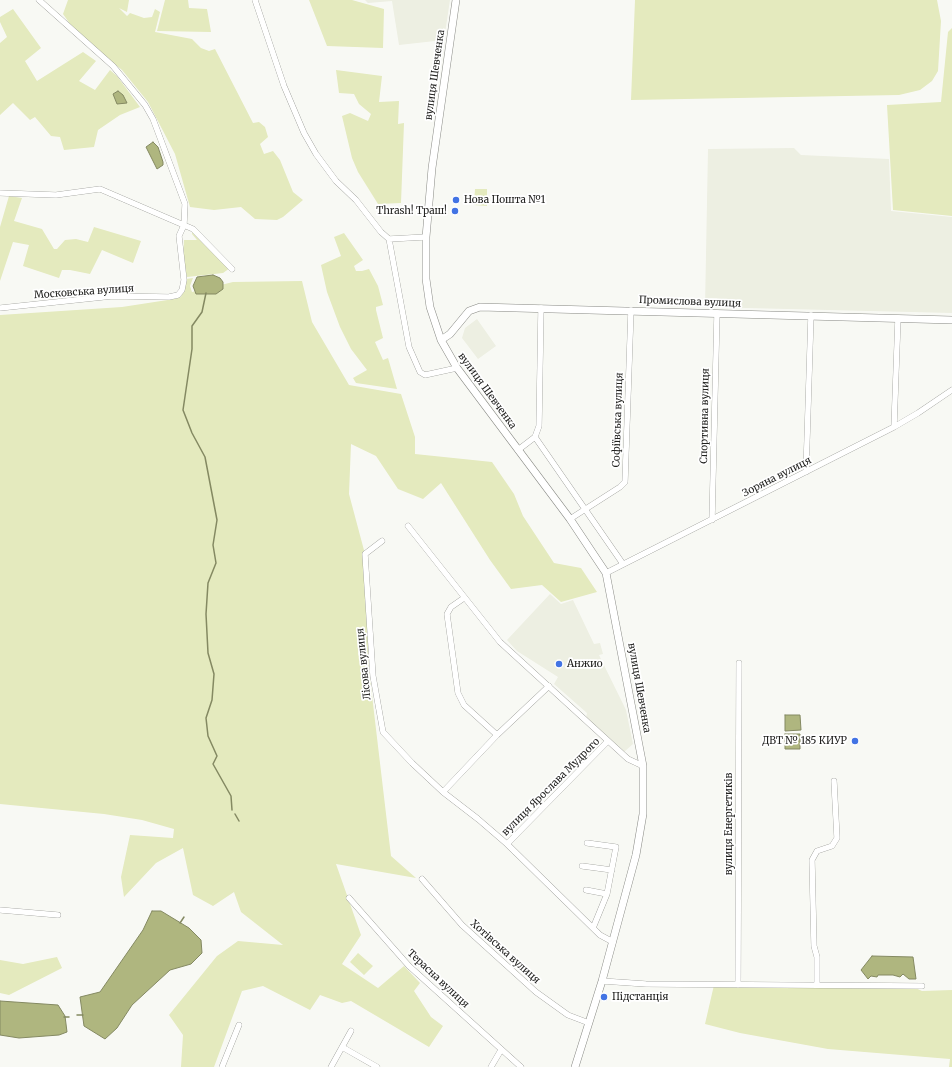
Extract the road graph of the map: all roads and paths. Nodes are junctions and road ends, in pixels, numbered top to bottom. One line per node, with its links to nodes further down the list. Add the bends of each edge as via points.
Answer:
1 (39, 0): 5 (street, via 110,63 145,105 185,204)
2 (255, 0): 7 (street, via 284,86 308,140 336,181)
3 (456, 0): 6 (street, вулиця Шевченка, via 432,168)
4 (0, 193): 5 (street, via 56,195 100,189)
5 (184, 225): 8 (street, via 193,229); 9 (street, Московська вулиця, via 179,236 184,280 178,295 113,296)
6 (426, 237): 7 (street); 16 (street, вулиця Шевченка, via 428,292)
7 (389, 239): 17 (street, via 409,347 420,372 425,374)
8 (232, 269)
9 (0, 308)
10 (541, 308): 11 (street, Промислова вулиця); 16 (street, Промислова вулиця, via 475,308 462,317 450,334); 20 (street, via 539,426)
11 (631, 310): 12 (street, Промислова вулиця); 23 (street, Софіївська вулиця, via 625,482)
12 (717, 313): 13 (street, Промислова вулиця); 25 (street, Спортивна вулиця)
13 (811, 315): 14 (street, Промислова вулиця); 22 (street)
14 (898, 318): 15 (street, Промислова вулиця); 19 (street)
15 (952, 320)
16 (441, 340): 17 (street, вулиця Шевченка)
17 (457, 368): 21 (street, вулиця Шевченка)
18 (952, 390): 19 (street, Зоряна вулиця)
19 (894, 427): 22 (street, Зоряна вулиця)
20 (535, 437): 21 (street); 23 (street)
21 (518, 450): 24 (street, вулиця Шевченка)
22 (806, 472): 25 (street, Зоряна вулиця)
23 (586, 510): 24 (street); 28 (street)
24 (570, 519): 29 (street, вулиця Шевченка)
25 (712, 520): 28 (street, Зоряна вулиця)
26 (408, 526): 30 (street)
27 (382, 541): 37 (street, Лісова вулиця, via 365,554 373,676 383,732 412,764)
28 (624, 564): 29 (street, Зоряна вулиця)
29 (606, 573): 35 (street, вулиця Шевченка)
30 (464, 598): 32 (street, via 500,642); 33 (street, via 451,607 447,614 458,693 464,704)
31 (739, 662): 52 (street, вулиця Енергетиків)
32 (549, 686): 33 (street); 34 (street)
33 (496, 735): 37 (street)
34 (608, 741): 35 (street, via 628,759); 39 (street, вулиця Ярослава Мудрого)
35 (643, 766): 49 (street, вулиця Шевченка, via 644,794 639,840)
36 (834, 781): 51 (street, via 837,838 832,846 817,852 812,860)
37 (443, 792): 39 (street, Лісова вулиця)
38 (588, 843): 41 (street, via 616,847)
39 (507, 844): 48 (street, вулиця Ярослава Мудрого)
40 (582, 866): 41 (street)
41 (612, 870): 44 (street)
42 (422, 879): 54 (street, Хотівська вулиця, via 462,925 536,992 568,1015)
43 (586, 890): 44 (street)
44 (607, 894): 48 (street)
45 (349, 898): 58 (street, Терасна вулиця, via 409,966)
46 (0, 910): 47 (street)
47 (58, 915)
48 (593, 928): 49 (street, вулиця Ярослава Мудрого)
49 (613, 942): 50 (street, вулиця Шевченка)
50 (602, 981): 52 (street); 54 (street, вулиця Шевченка)
51 (817, 984): 52 (street); 53 (street)
52 (738, 985)
53 (922, 986)
54 (589, 1023): 64 (street, вулиця Шевченка)
55 (239, 1025): 59 (street)
56 (351, 1031): 57 (street)
57 (342, 1047): 60 (street); 61 (street)
58 (501, 1050): 62 (street); 63 (street, Терасна вулиця)
59 (222, 1067)
60 (331, 1067)
61 (377, 1067)
62 (491, 1067)
63 (521, 1067)
64 (576, 1067)

